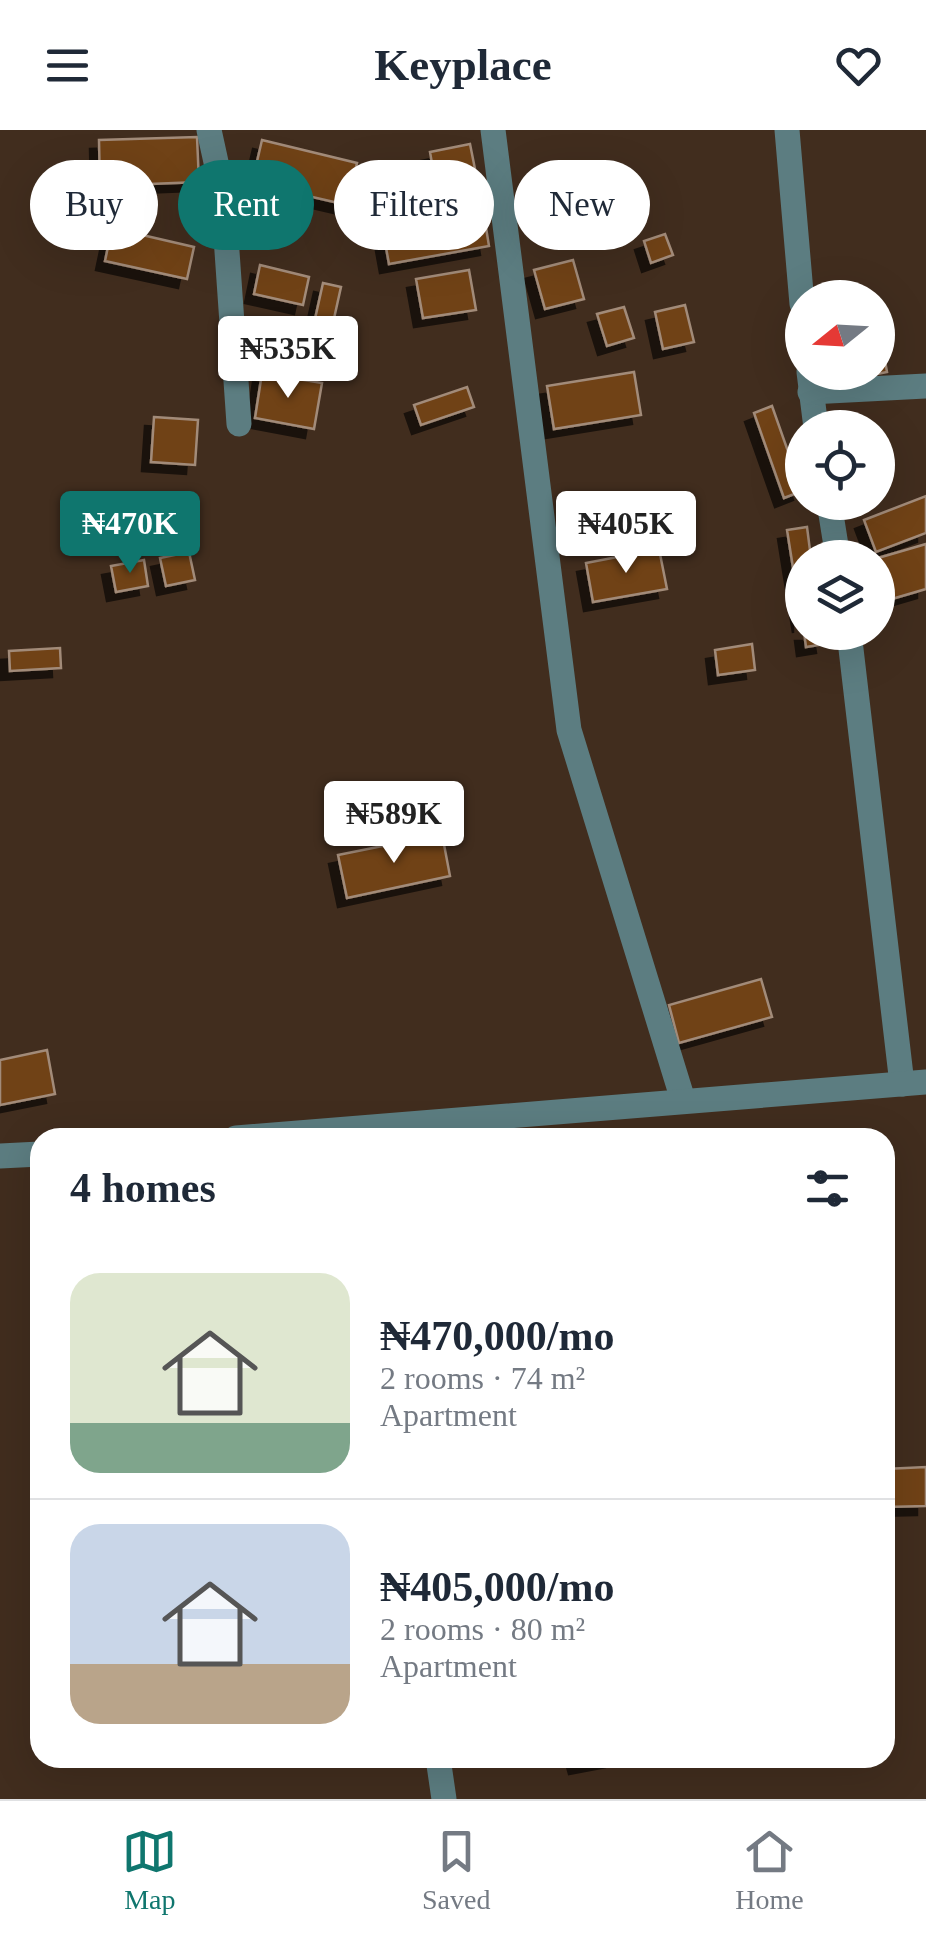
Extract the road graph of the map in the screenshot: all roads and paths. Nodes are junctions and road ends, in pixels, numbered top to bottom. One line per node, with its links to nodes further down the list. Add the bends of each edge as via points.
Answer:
1 (209, 130): 7 (street, via 223,194)
2 (494, 130): 10 (street, via 569,730)
3 (787, 130): 4 (street)
4 (800, 280)
5 (895, 385): 6 (street)
6 (926, 386)
7 (239, 424)
8 (851, 650): 9 (street)
9 (914, 1083): 10 (street)
10 (683, 1100): 11 (street)
11 (361, 1128)
12 (30, 1154): 13 (street)
13 (0, 1156)
14 (439, 1768): 15 (street)
15 (444, 1799)

